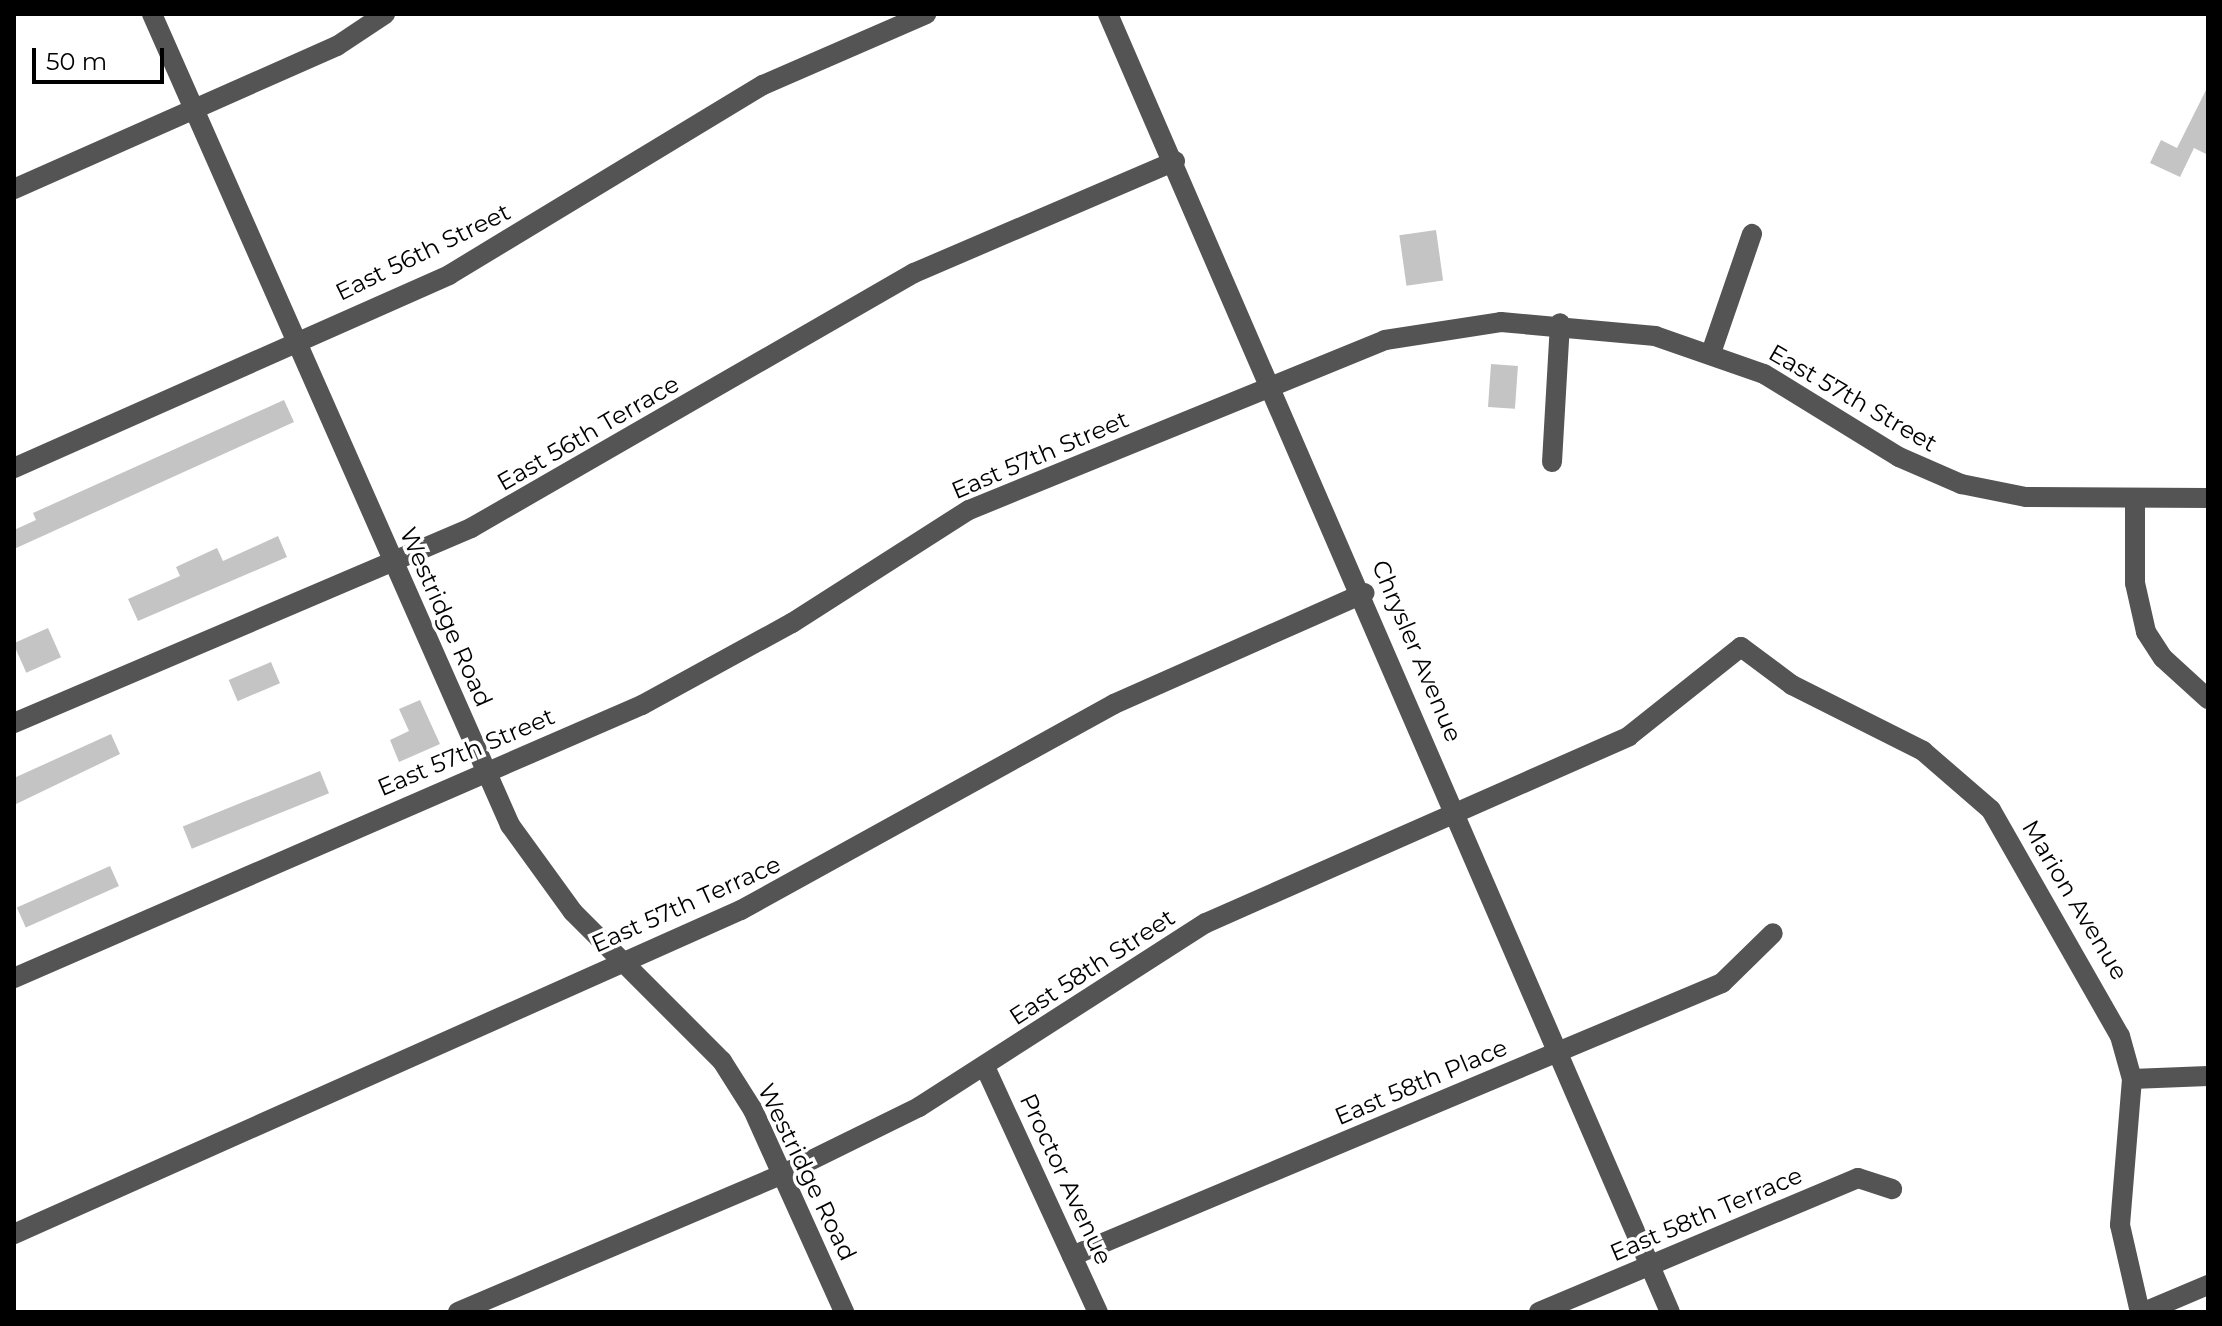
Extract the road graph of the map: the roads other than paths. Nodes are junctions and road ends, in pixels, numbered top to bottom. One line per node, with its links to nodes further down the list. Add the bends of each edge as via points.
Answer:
1 (152, 14): 5 (street, Westridge Road)
2 (385, 14): 5 (street, via 337,46)
3 (926, 14): 10 (street, East 56th Street, via 763,85 501,248)
4 (1108, 14): 6 (street, Chrysler Avenue)
5 (195, 111): 7 (street); 10 (street, Westridge Road)
6 (1175, 161): 12 (street, Chrysler Avenue); 17 (street, East 56th Terrace, via 914,273 551,487)
7 (14, 189)
8 (1752, 234): 11 (street)
9 (1560, 323): 11 (street, East 57th Street); 12 (street, East 57th Street, via 1442,328 1370,344); 13 (street)
10 (296, 341): 14 (street, East 56th Street); 17 (street, Westridge Road)
11 (1711, 353): 16 (street, East 57th Street, via 1764,374 1899,457 1961,484 2026,497)
12 (1272, 381): 18 (street, Chrysler Avenue); 22 (street, East 57th Street, via 969,510 718,667)
13 (1552, 462)
14 (14, 468)
15 (2208, 498): 16 (street)
16 (2135, 499): 20 (street, via 2135,583 2146,632 2163,658)
17 (392, 560): 21 (street, East 56th Terrace); 22 (street, Westridge Road)
18 (1364, 593): 23 (street, Chrysler Avenue); 25 (street, East 57th Terrace, via 1114,704 848,857)
19 (1741, 647): 23 (street, East 58th Street, via 1629,736); 30 (street, Marion Avenue, via 1792,685 1923,751 1991,810 2106,1003)
20 (2208, 699)
21 (14, 723)
22 (485, 771): 25 (street, Westridge Road, via 538,871); 26 (street, East 57th Street)
23 (1456, 809): 27 (street, Chrysler Avenue); 28 (street, East 58th Street, via 1206,923)
24 (1773, 933): 27 (street, East 58th Place, via 1722,983)
25 (625, 961): 31 (street, Westridge Road, via 722,1061); 33 (street, East 57th Terrace)
26 (14, 978)
27 (1559, 1052): 34 (street, East 58th Place); 35 (street, Chrysler Avenue)
28 (986, 1069): 31 (street, East 58th Street); 34 (street, Proctor Avenue)
29 (2208, 1076): 30 (street)
30 (2132, 1079): 42 (street, Marion Avenue, via 2120,1225)
31 (783, 1174): 37 (street, East 58th Street); 38 (street, Westridge Road)
32 (1892, 1189): 35 (street, East 58th Terrace, via 1858,1178)
33 (14, 1234)
34 (1072, 1256): 39 (street, Proctor Avenue)
35 (1650, 1266): 40 (street, East 58th Terrace); 41 (street, Chrysler Avenue)
36 (2208, 1285): 42 (street)
37 (458, 1312)
38 (844, 1312)
39 (1098, 1312)
40 (1539, 1312)
41 (1670, 1312)
42 (2142, 1312)

